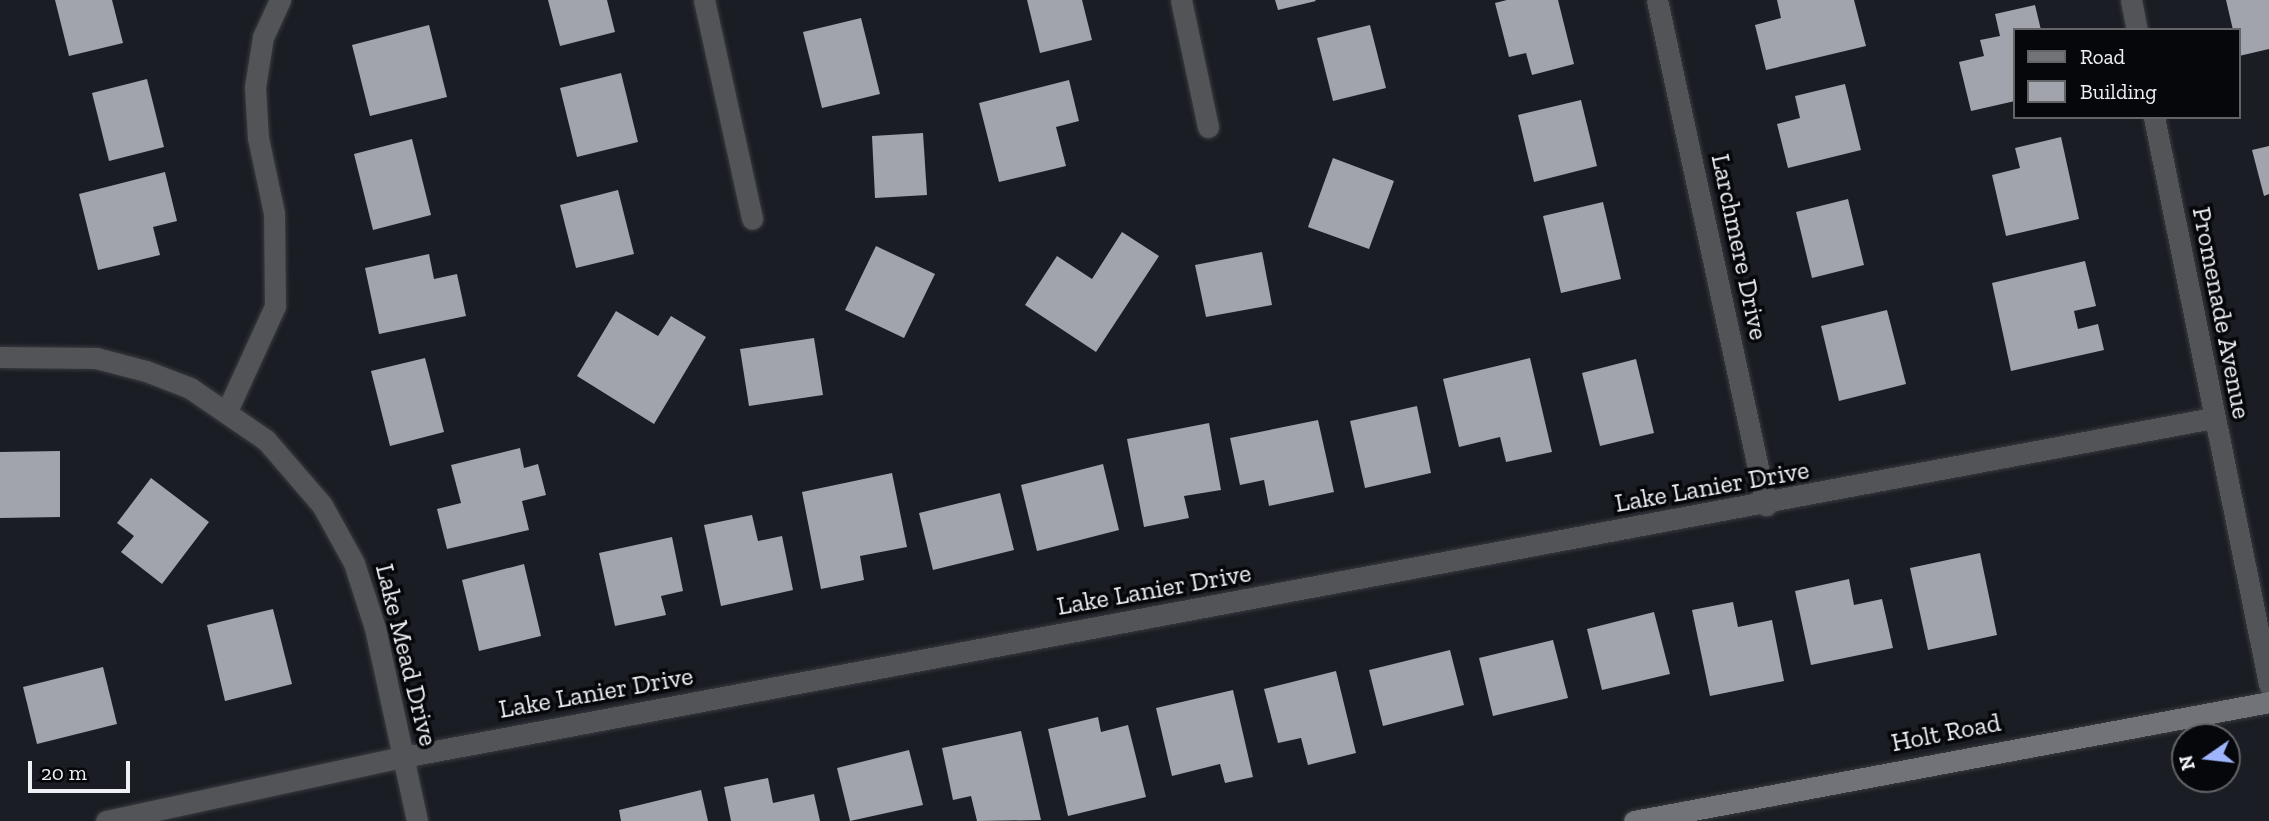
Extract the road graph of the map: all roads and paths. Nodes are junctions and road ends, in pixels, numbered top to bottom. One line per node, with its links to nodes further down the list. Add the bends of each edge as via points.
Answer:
1 (280, 0): 11 (street, via 263,37 255,87 258,138 274,213 275,306)
2 (704, 0): 9 (street)
3 (1181, 0): 8 (street)
4 (1657, 0): 13 (street, Larchmere Drive)
5 (2131, 0): 6 (street)
6 (2137, 28)
7 (2154, 119): 12 (street, Promenade Avenue)
8 (1208, 127)
9 (752, 219)
10 (0, 357): 11 (street, Lake Mead Drive, via 96,358 190,388)
11 (227, 411): 16 (street, Lake Mead Drive, via 266,440 322,505 354,563 375,628)
12 (2213, 418): 13 (street, Lake Lanier Drive); 14 (street, Promenade Avenue)
13 (1766, 505): 16 (street, Lake Lanier Drive)
14 (2269, 684)
15 (2269, 702): 19 (main road, Holt Road)
16 (403, 757): 17 (street, Lake Lanier Drive); 18 (street, Lake Mead Drive)
17 (106, 821)
18 (417, 821)
19 (1634, 821)

